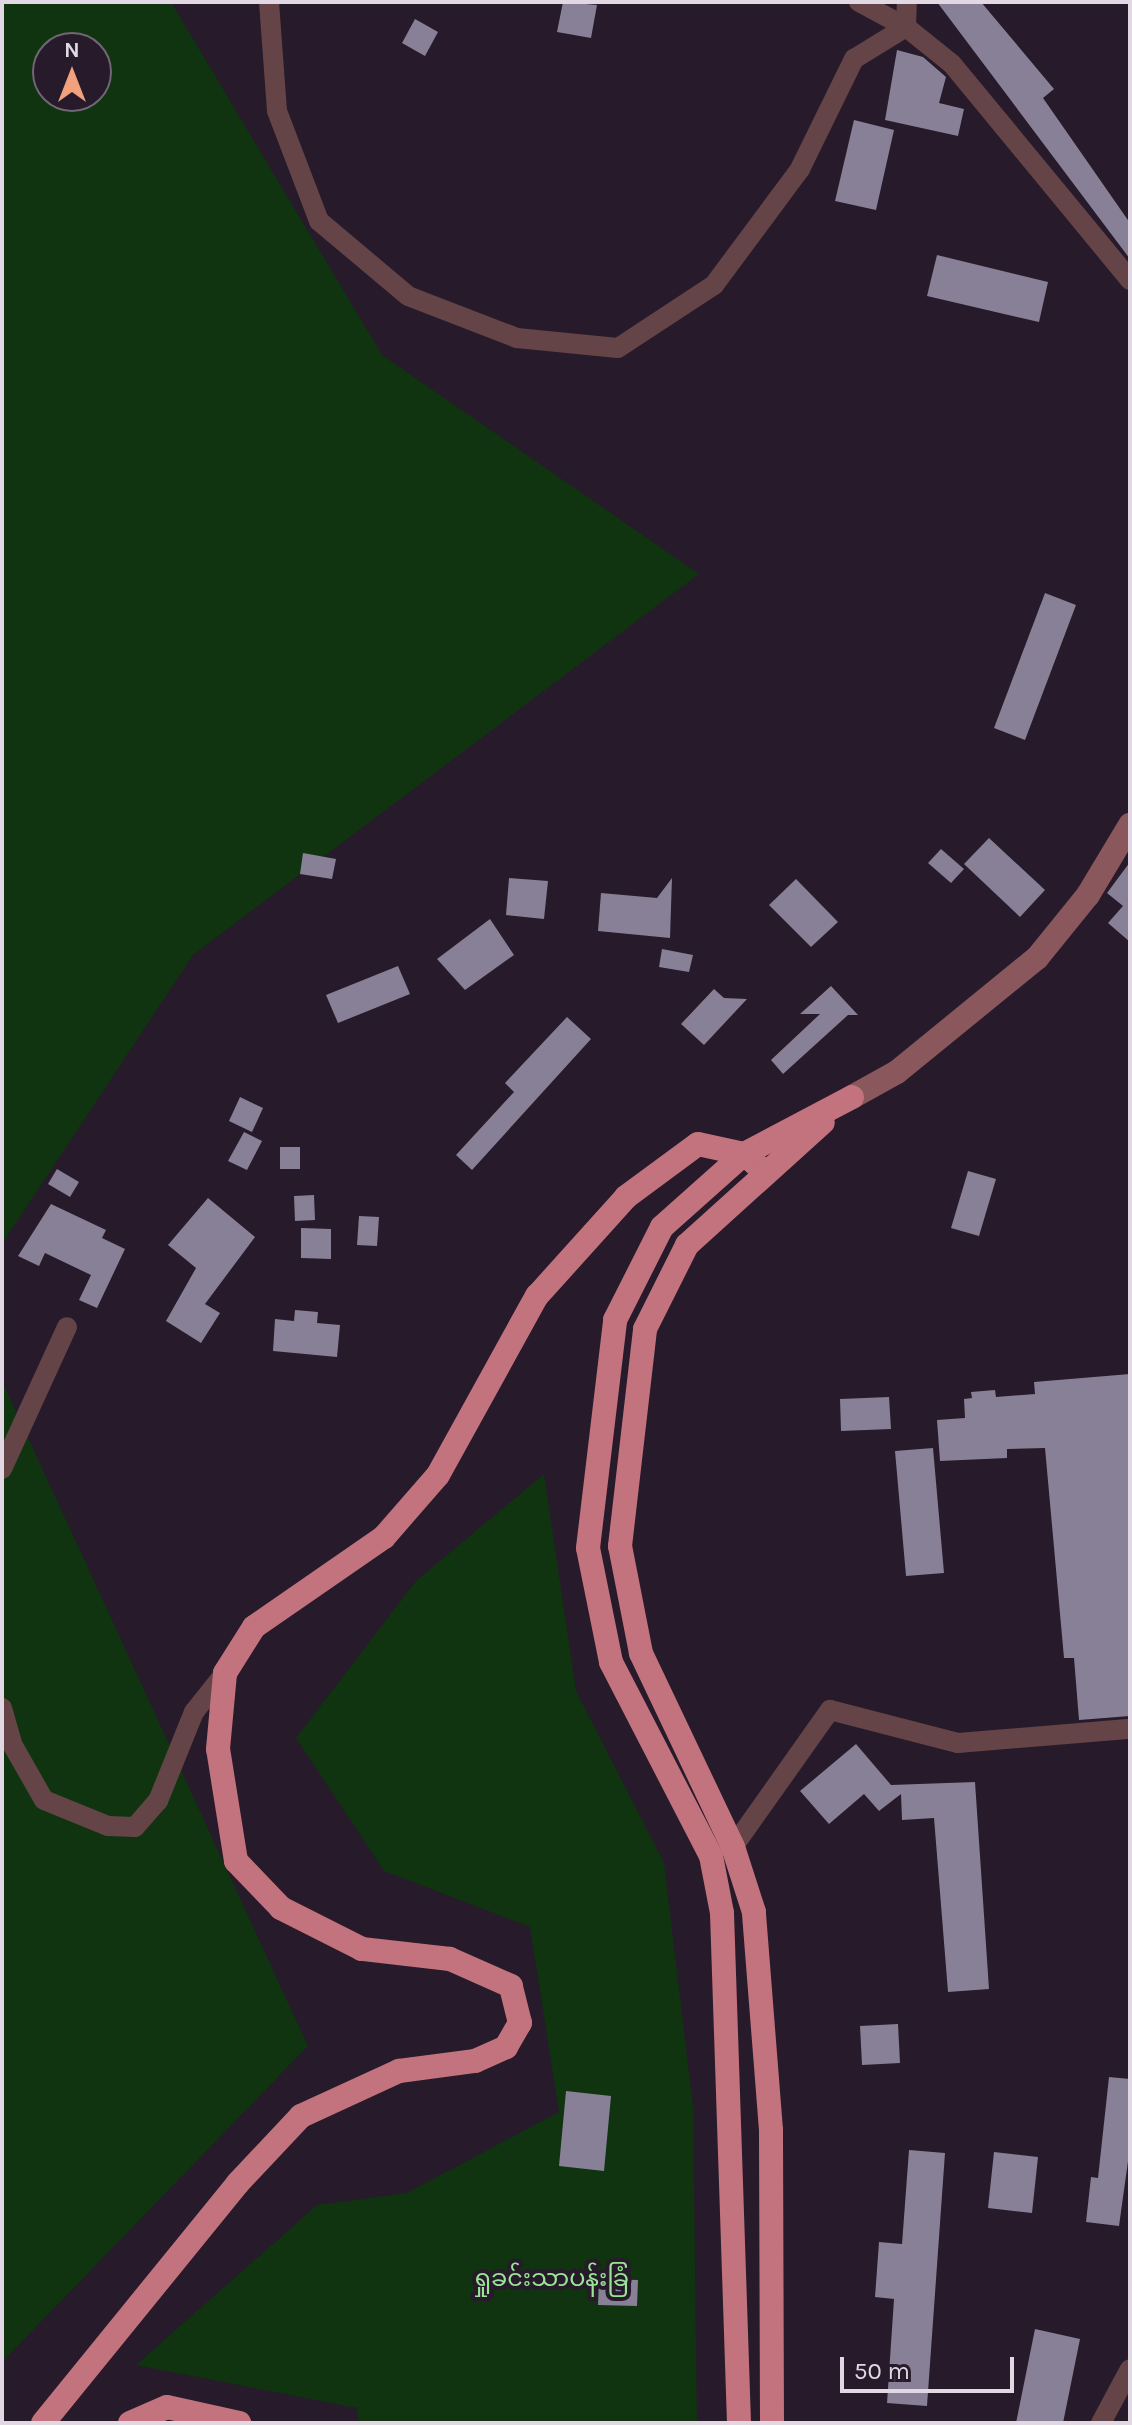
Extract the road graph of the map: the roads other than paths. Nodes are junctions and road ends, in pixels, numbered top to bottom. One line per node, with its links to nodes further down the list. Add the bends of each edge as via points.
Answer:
1 (269, 2): 4 (street, via 277,111 319,221 408,296 517,338 618,348 714,285 800,169 854,59)
2 (859, 2): 4 (street)
3 (907, 2): 4 (street)
4 (906, 27): 5 (street, via 952,64)
5 (1130, 280)
6 (1130, 825): 7 (main road, via 1088,895 1037,958 897,1072)
7 (852, 1097): 8 (highway); 9 (highway)
8 (744, 1154): 9 (highway); 12 (highway, via 698,1144 626,1197 537,1296 438,1475 384,1537 254,1627); 17 (highway, via 662,1227 615,1320 588,1548 611,1662 711,1856)
9 (766, 1173): 15 (highway, via 687,1245 645,1329 620,1546 641,1653)
10 (67, 1327): 11 (street)
11 (2, 1469)
12 (225, 1673): 13 (street, via 194,1712 158,1801 135,1827 108,1826 44,1800 12,1744); 19 (highway, via 218,1749 236,1861 281,1908 362,1949 450,1959 511,1986 520,2023 506,2047 496,2052 399,2071 301,2116 238,2183)
13 (2, 1708)
14 (1130, 1729): 15 (street, via 958,1743 830,1710)
15 (733, 1847): 16 (highway)
16 (754, 1912): 17 (highway); 23 (highway, via 771,2130)
17 (722, 1913): 22 (highway)
18 (1130, 2369): 24 (street)
19 (43, 2423)
20 (130, 2423): 21 (highway, via 167,2407)
21 (239, 2423)
22 (739, 2423)
23 (772, 2423)
24 (1101, 2423)

